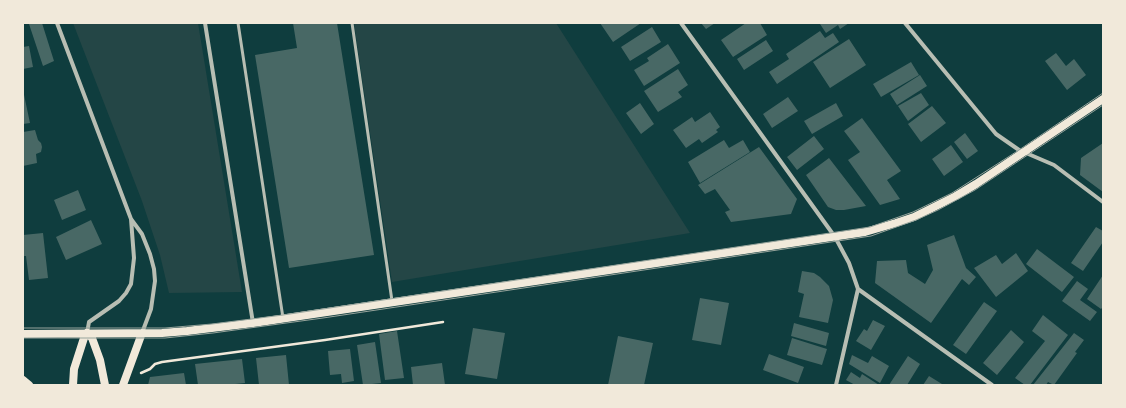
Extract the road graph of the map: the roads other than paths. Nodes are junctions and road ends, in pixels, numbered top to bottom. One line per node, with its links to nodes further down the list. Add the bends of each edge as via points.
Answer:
1 (57, 23): 10 (street)
2 (205, 23): 15 (street)
3 (238, 23): 14 (lane)
4 (352, 23): 13 (lane)
5 (681, 23): 11 (street)
6 (905, 23): 8 (street, via 996,134)
7 (1103, 99): 8 (main road)
8 (1024, 152): 9 (street, via 1054,165); 11 (main road, via 934,208 877,229)
9 (1103, 202)
10 (131, 219): 16 (street, via 134,258 131,284 119,301 89,322); 17 (street, via 142,234 150,254 155,281 151,309)
11 (835, 237): 12 (street, via 849,263); 13 (main road)
12 (858, 289): 24 (street); 25 (street)
13 (392, 303): 14 (main road)
14 (283, 320): 15 (main road)
15 (253, 324): 17 (main road, via 181,332)
16 (87, 333): 17 (main road); 18 (main road); 21 (main road, via 74,369); 22 (main road, via 92,338 100,360)
17 (142, 333): 23 (main road)
18 (23, 334)
19 (23, 380): 20 (main road)
20 (29, 385)
21 (73, 385)
22 (105, 385)
23 (123, 385)
24 (836, 385)
25 (992, 385)

